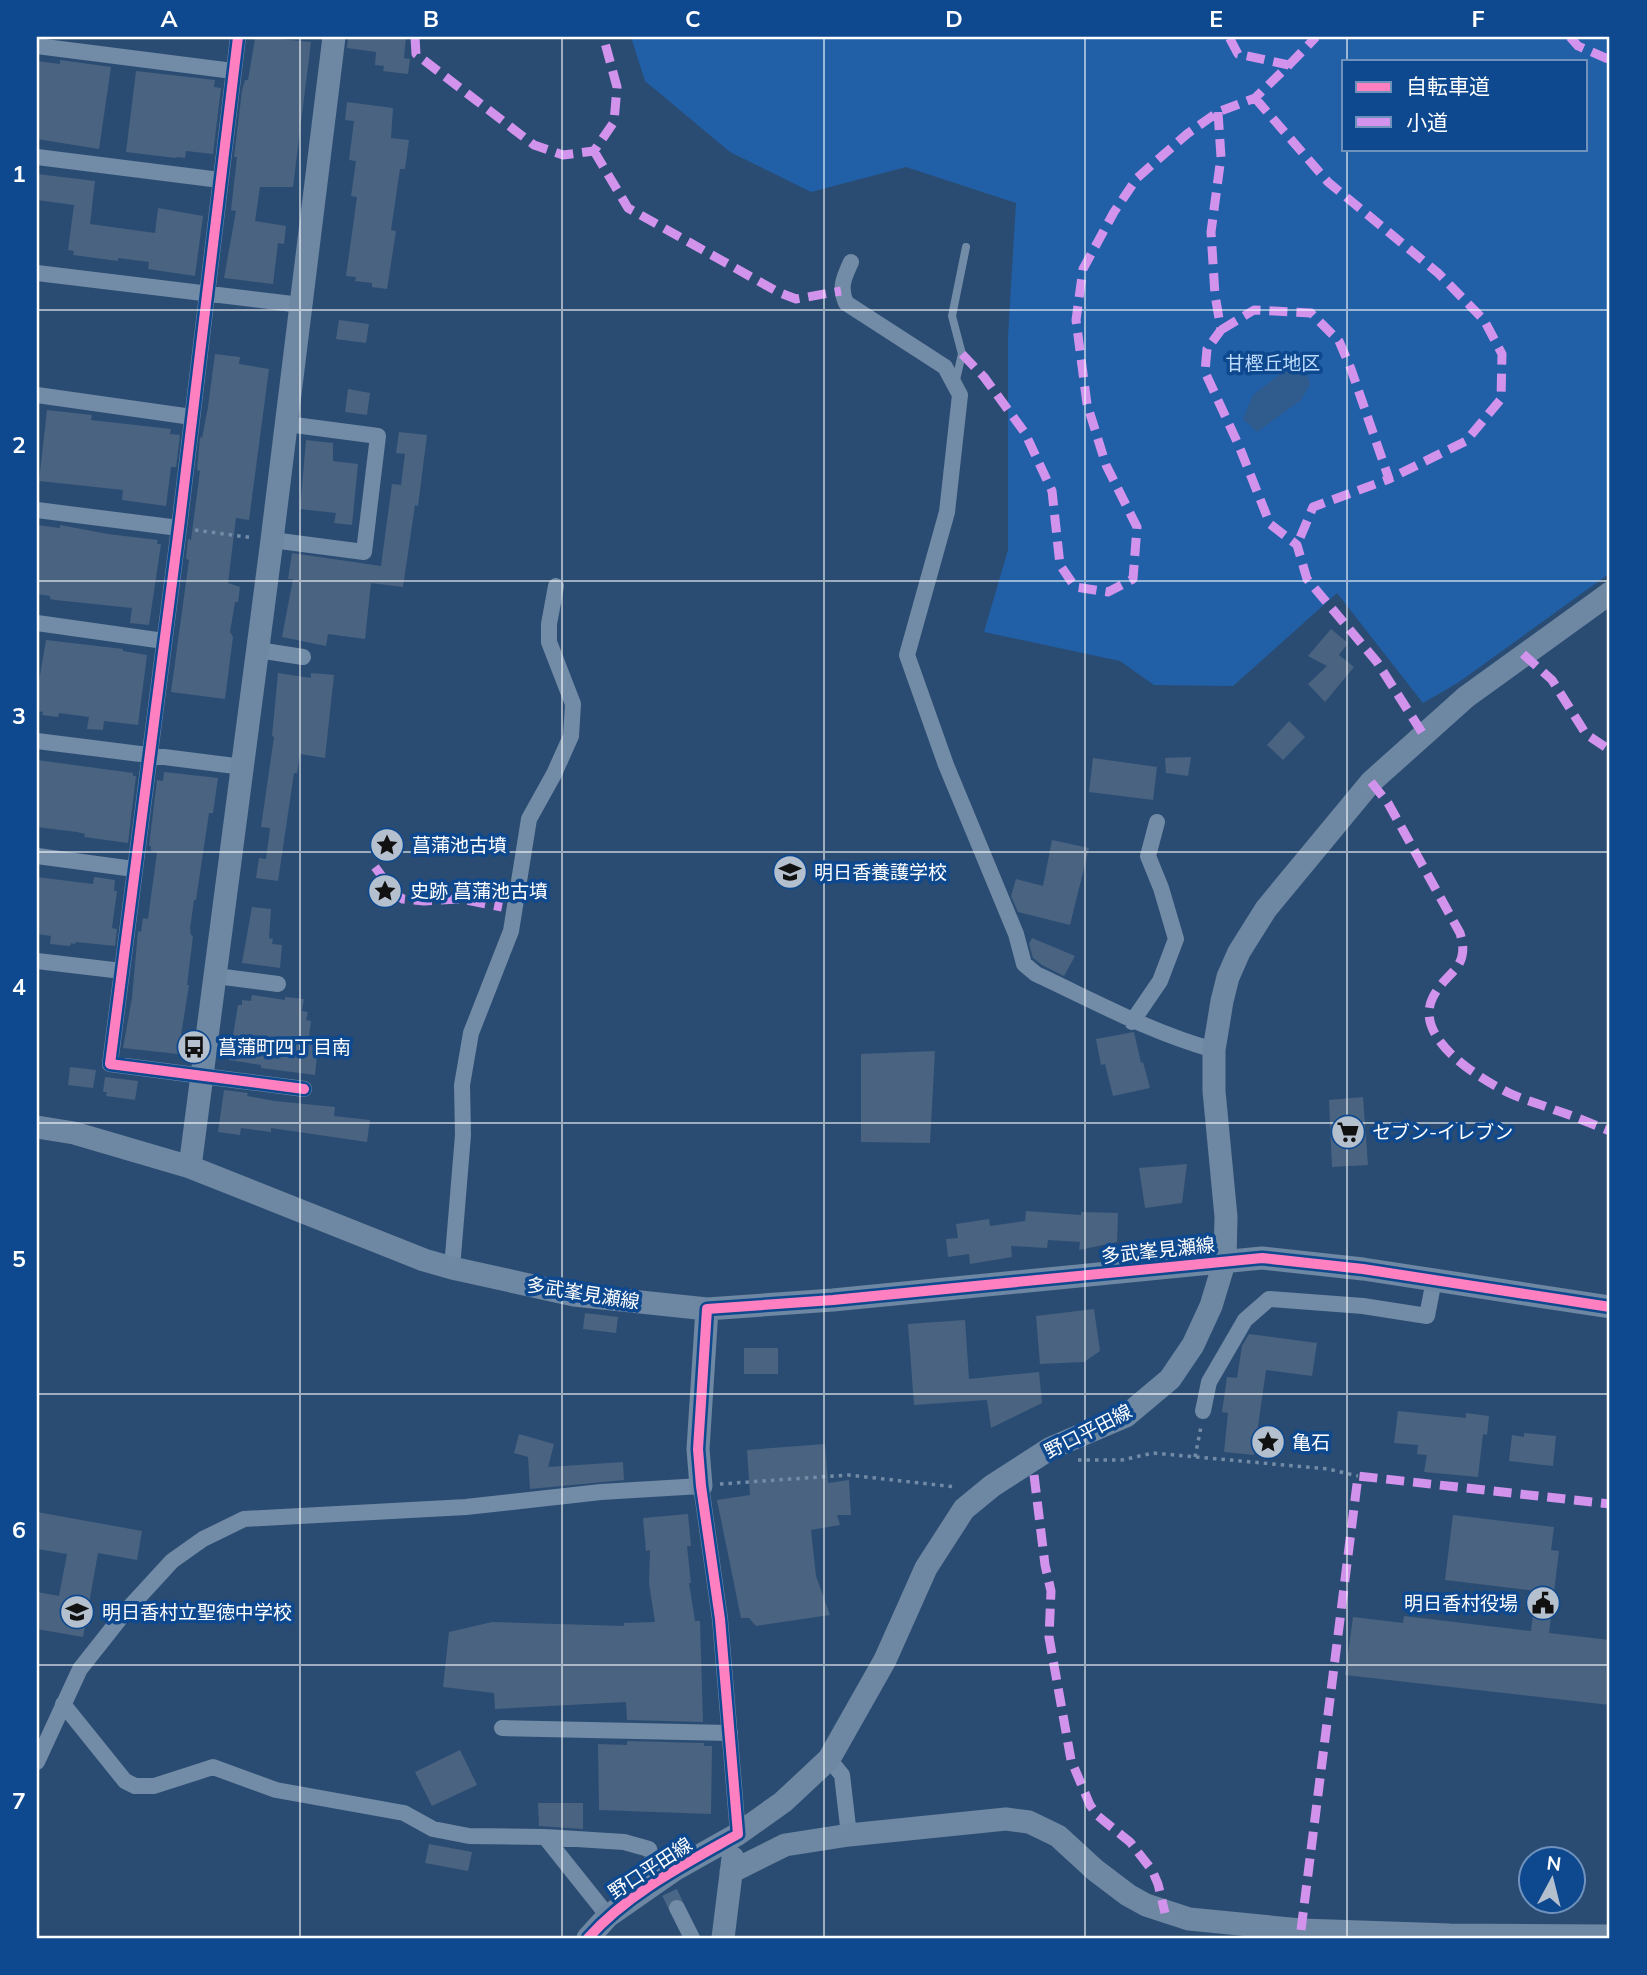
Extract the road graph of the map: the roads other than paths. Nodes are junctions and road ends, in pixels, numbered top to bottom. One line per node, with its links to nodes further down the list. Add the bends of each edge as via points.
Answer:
1 (238, 37): 4 (street)
2 (334, 37): 11 (street)
3 (37, 46): 4 (street)
4 (233, 71): 6 (street)
5 (37, 156): 6 (street)
6 (220, 180): 10 (street)
7 (966, 247): 12 (lane, via 952,316 962,354)
8 (851, 262): 12 (street, via 841,291 846,303 945,367)
9 (37, 273): 10 (street)
10 (207, 294): 11 (street); 14 (street)
11 (301, 305): 15 (street)
12 (955, 385): 35 (street, via 960,395 947,512 907,655 1024,964)
13 (37, 395): 14 (street)
14 (192, 417): 17 (street)
15 (286, 424): 18 (street); 18 (street, via 378,436 364,552)
16 (37, 510): 17 (street)
17 (179, 528): 22 (street)
18 (272, 540): 23 (street)
19 (556, 586): 42 (street, via 549,642 573,704 571,736 529,819 512,932 471,1033 463,1085)
20 (1610, 593): 36 (street, 野口平田線, via 1466,697 1357,796 1266,909 1239,952 1222,1001)
21 (37, 623): 22 (street)
22 (164, 641): 26 (street)
23 (258, 650): 24 (street); 27 (street)
24 (303, 657)
25 (37, 741): 26 (street)
26 (148, 755): 27 (street); 30 (street)
27 (243, 768): 33 (street)
28 (1157, 822): 35 (street, via 1148,856 1176,939 1160,981)
29 (37, 856): 30 (street)
30 (134, 869): 32 (street)
31 (37, 961): 32 (street)
32 (122, 971): 37 (street, via 110,1064)
33 (216, 976): 34 (street); 37 (street)
34 (278, 984)
35 (1132, 1021): 36 (street)
36 (1214, 1051): 41 (street, 野口平田線)
37 (203, 1076): 38 (street); 40 (street)
38 (304, 1090)
39 (37, 1127): 40 (street, 多武峯見瀬線, via 74,1133)
40 (190, 1167): 42 (street, 多武峯見瀬線)
41 (1225, 1260): 43 (street, 多武峯見瀬線, via 1262,1258); 45 (street, 多武峯見瀬線); 51 (street, 野口平田線, via 1193,1345 1170,1379 1126,1416 1051,1448 964,1510 926,1568 885,1660)
42 (452, 1268): 45 (street, 多武峯見瀬線, via 574,1295)
43 (1434, 1280): 44 (street, 多武峯見瀬線); 46 (street, via 1427,1316 1269,1299 1245,1320 1209,1382)
44 (1610, 1307)
45 (707, 1309): 47 (street, via 698,1448)
46 (1203, 1411)
47 (701, 1486): 48 (street, via 466,1507 244,1519 172,1561 80,1669); 50 (street)
48 (63, 1704): 52 (street); 55 (street, via 125,1781 135,1786 155,1786 213,1767 276,1790 404,1813 433,1829 468,1836)
49 (502, 1728): 50 (street)
50 (730, 1733): 53 (street)
51 (829, 1759): 53 (street, 野口平田線, via 783,1802); 54 (street, via 842,1775)
52 (37, 1762)
53 (738, 1835): 57 (street); 59 (street, 野口平田線, via 674,1870)
54 (849, 1835): 57 (street, via 785,1845); 60 (street, via 976,1821 1029,1822 1058,1836 1128,1895 1189,1919 1301,1930)
55 (545, 1837): 56 (street, via 624,1842); 59 (street)
56 (649, 1849)
57 (731, 1872): 63 (street)
58 (677, 1908): 62 (street)
59 (608, 1916): 61 (street, 野口平田線)
60 (1610, 1936)
61 (588, 1938)
62 (692, 1938)
63 (723, 1938)

